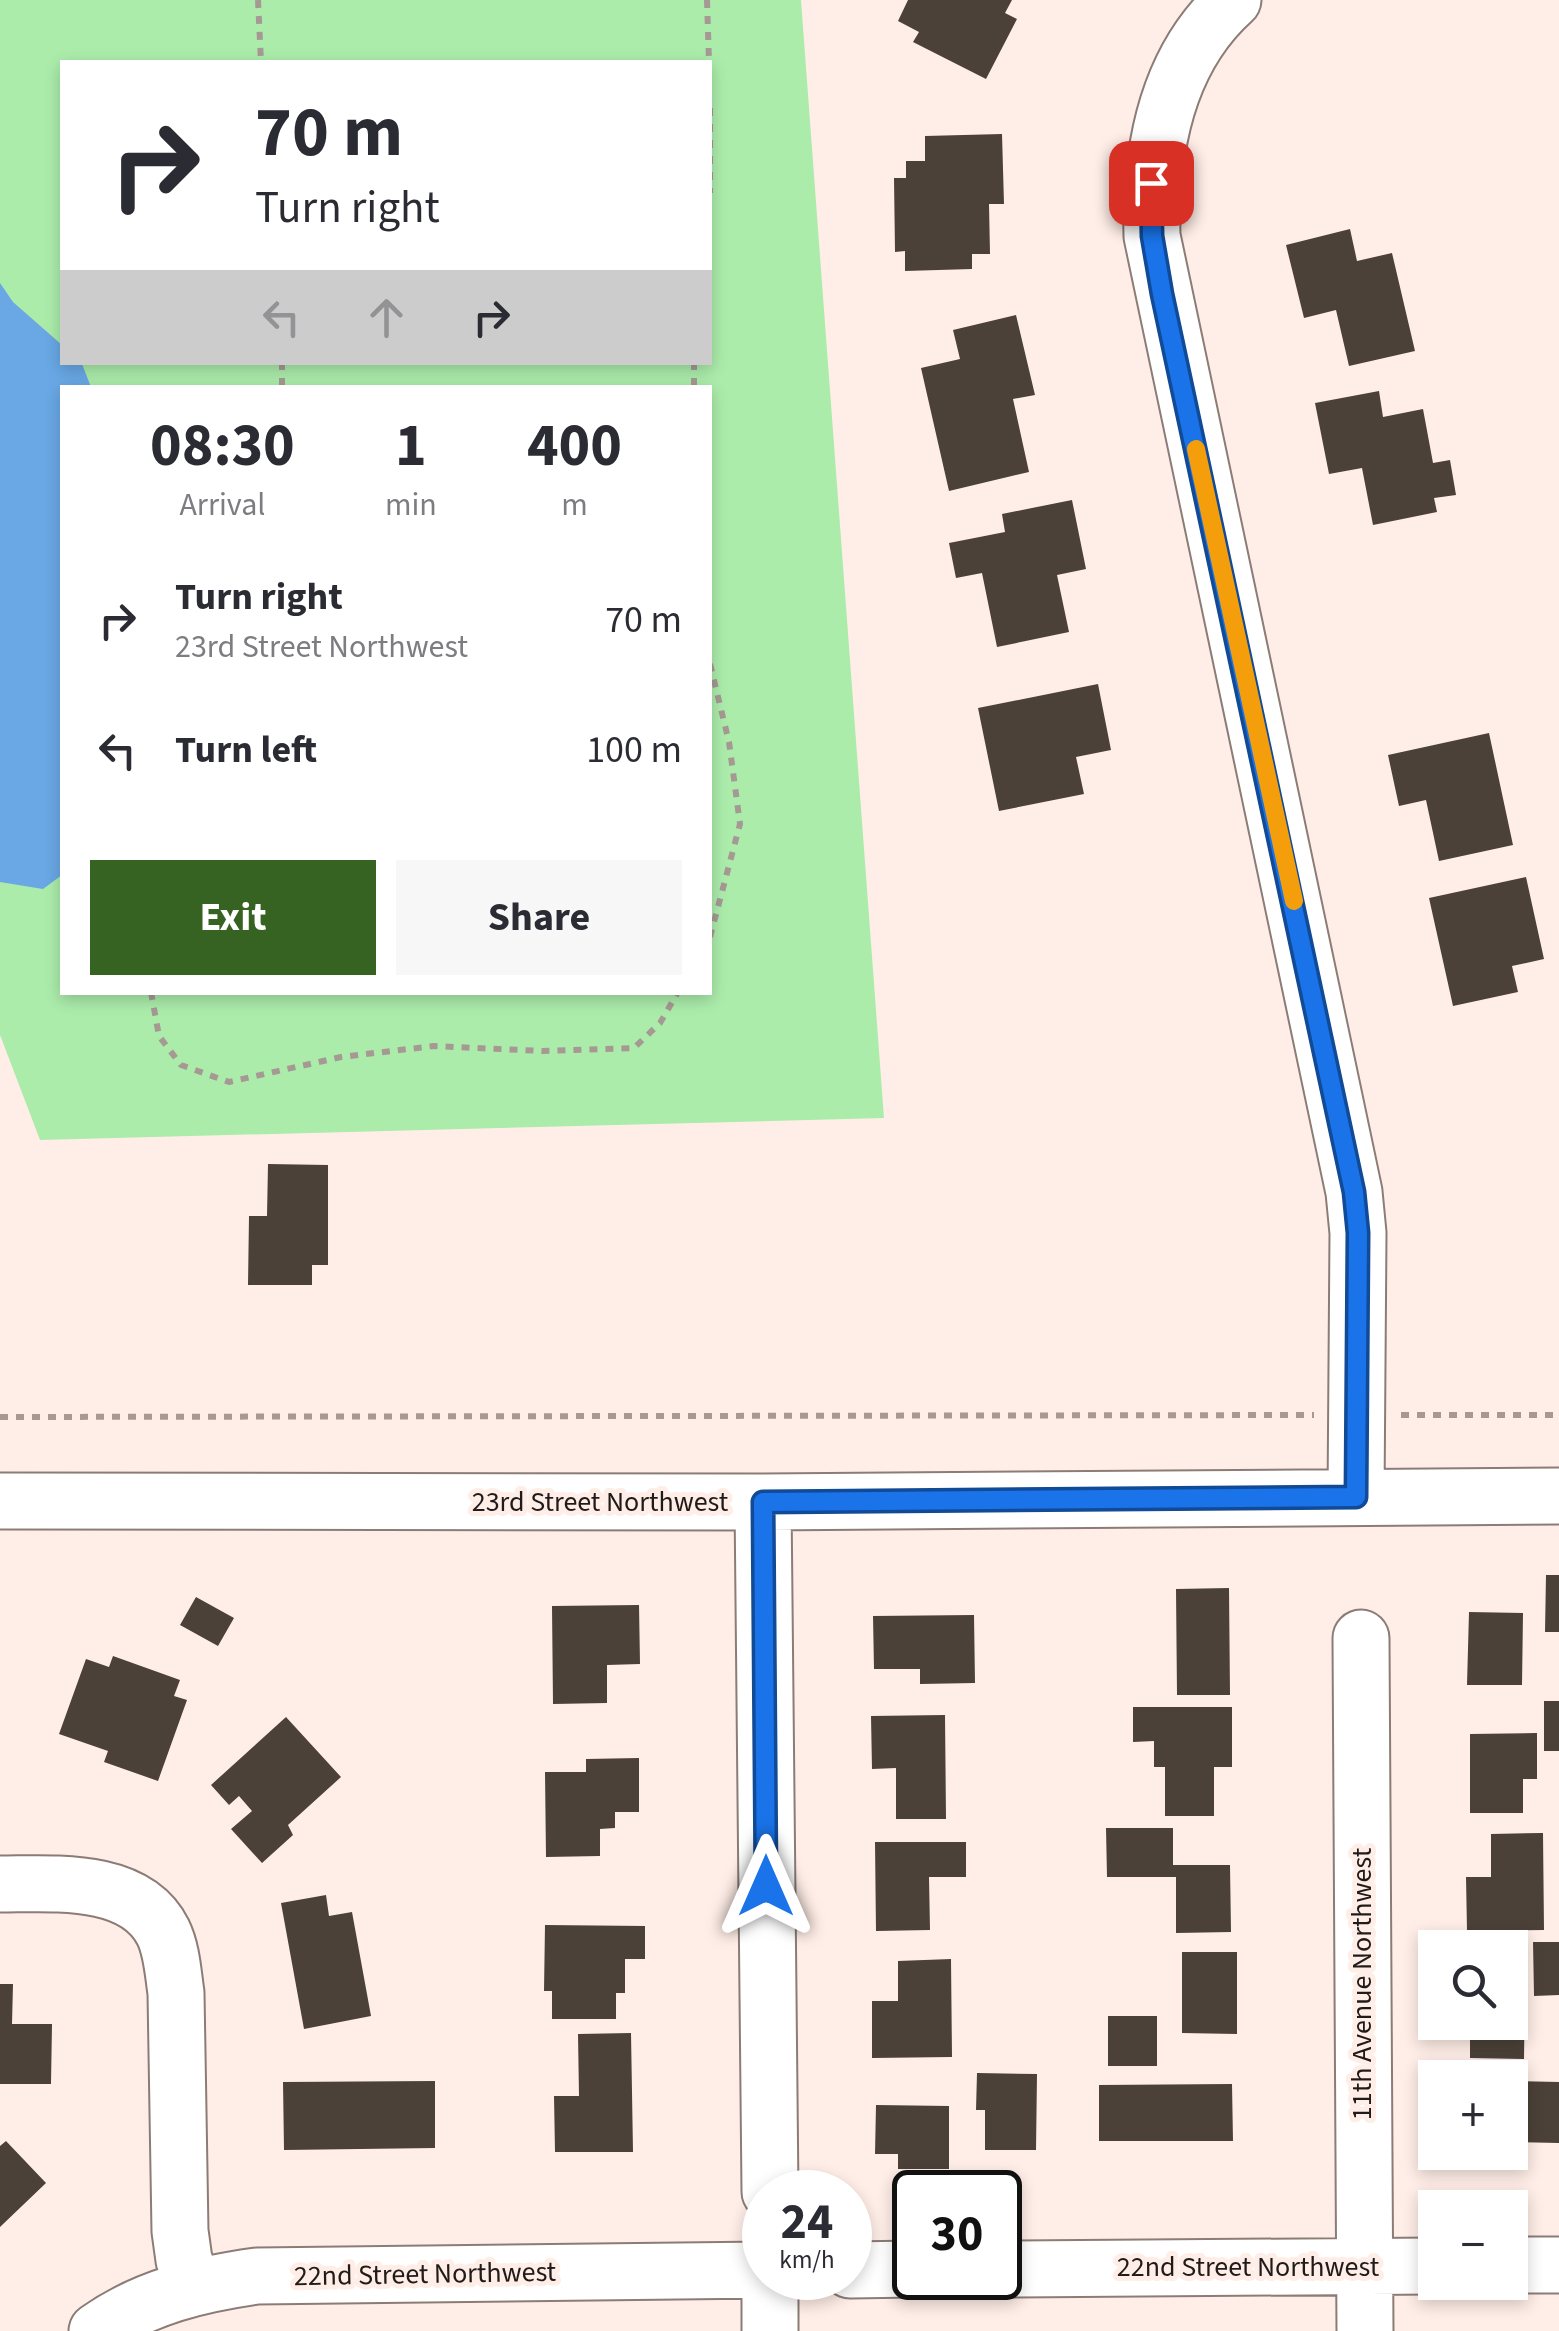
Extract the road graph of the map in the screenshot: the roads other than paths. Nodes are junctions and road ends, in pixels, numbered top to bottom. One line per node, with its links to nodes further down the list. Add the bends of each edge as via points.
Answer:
1 (1233, 0): 3 (street, via 1195,46 1158,133 1152,236 1350,1166 1358,1233)
2 (1559, 1496): 3 (street, 23rd Street Northwest)
3 (1356, 1497): 5 (street, 23rd Street Northwest)
4 (0, 1501): 5 (street, 23rd Street Northwest)
5 (763, 1502): 8 (street)
6 (1360, 1638): 12 (street, 11th Avenue Northwest)
7 (0, 1884): 15 (street, via 106,1890 140,1905 163,1930 176,1992 180,2230)
8 (770, 2170)
9 (1559, 2265): 11 (street)
10 (1418, 2266): 12 (street, 22nd Street Northwest)
11 (1528, 2266)
12 (1364, 2267): 13 (street, 22nd Street Northwest); 19 (street, 11th Avenue Northwest)
13 (1022, 2269)
14 (742, 2270): 15 (street, 22nd Street Northwest, via 257,2276)
15 (194, 2285): 17 (street, 22nd Street Northwest)
16 (770, 2300): 18 (street)
17 (97, 2331)
18 (770, 2331)
19 (1365, 2331)

